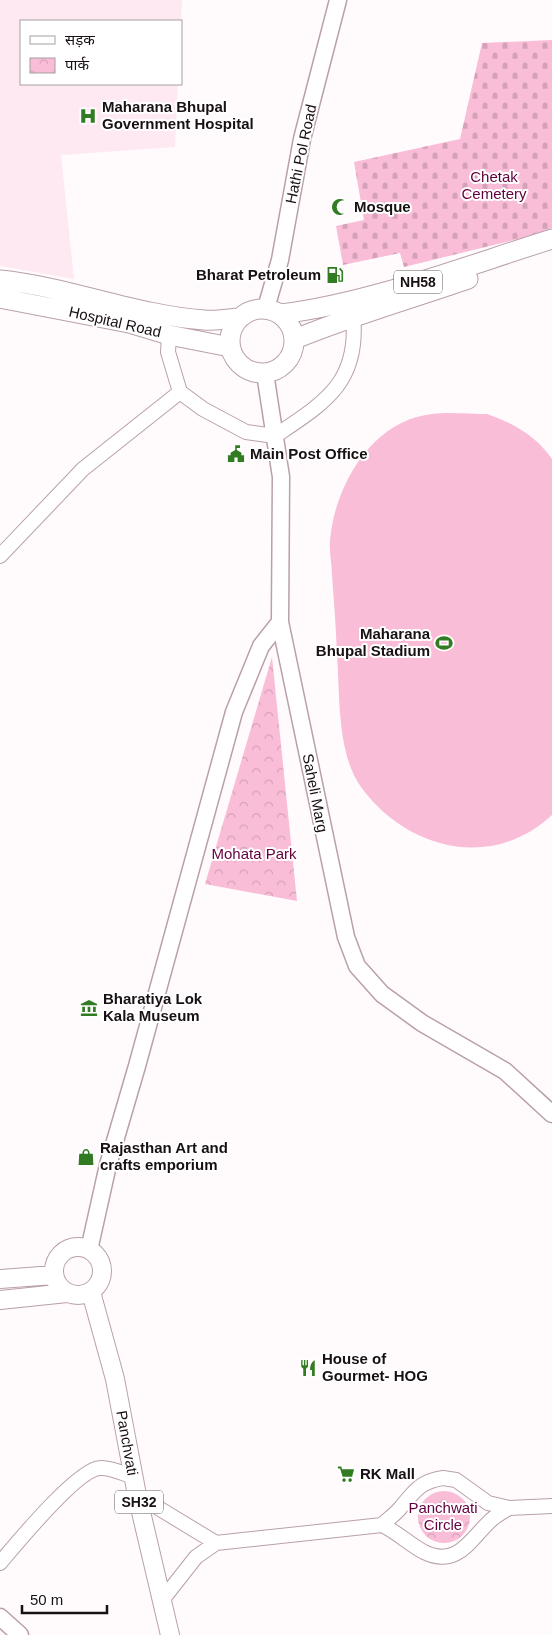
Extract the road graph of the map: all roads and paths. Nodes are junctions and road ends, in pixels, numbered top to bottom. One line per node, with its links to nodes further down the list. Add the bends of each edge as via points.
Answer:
1 (338, 0): 6 (main road, Hathi Pol Road, via 302,139)
2 (552, 239): 6 (highway, NH58, via 412,283 306,310)
3 (552, 250): 7 (highway, NH58, via 396,304)
4 (0, 280): 8 (highway, NH58, via 27,282 177,317 206,321)
5 (0, 298): 9 (highway, Hospital Road, via 129,323)
6 (274, 311): 8 (highway, NH58, via 252,310); 10 (highway, via 290,325)
7 (353, 315): 10 (highway, NH58); 14 (street, via 353,344 343,378 323,404)
8 (239, 318): 11 (highway, via 230,332)
9 (169, 335): 11 (highway, Hospital Road); 13 (street, via 168,352)
10 (295, 339): 12 (highway, via 287,362)
11 (230, 347): 12 (highway, via 243,367)
12 (265, 372): 14 (main road, Saheli Marg)
13 (180, 392): 14 (street, via 203,409 246,432); 15 (street, via 83,469)
14 (275, 436): 16 (main road, Saheli Marg, via 281,477)
15 (0, 556)
16 (280, 622): 17 (main road, Saheli Marg, via 334,890 357,966 382,994 422,1023 505,1071); 18 (main road, via 261,646 234,712 108,1165)
17 (552, 1114)
18 (89, 1250): 19 (main road, via 67,1250 56,1261); 21 (main road, via 96,1256 102,1270)
19 (54, 1275): 20 (main road); 22 (main road)
20 (0, 1279)
21 (91, 1292): 22 (main road, via 83,1295); 24 (main road, Panchvati / SH32, via 113,1368)
22 (67, 1293): 23 (main road)
23 (0, 1300)
24 (134, 1478): 25 (main road, Panchvati / SH32); 30 (street, via 101,1467 89,1471 45,1511)
25 (137, 1495): 29 (street); 31 (main road, Panchvati / SH32)
26 (552, 1506): 27 (street)
27 (509, 1508): 28 (street, via 491,1520 471,1544 448,1556 423,1552); 28 (street, via 488,1503 456,1480 430,1479 419,1485)
28 (382, 1525): 29 (street)
29 (216, 1543): 31 (street, via 196,1557)
30 (0, 1563)
31 (163, 1599): 34 (main road, Panchvati / SH32)
32 (0, 1617): 33 (main road)
33 (20, 1635)
34 (170, 1635)

